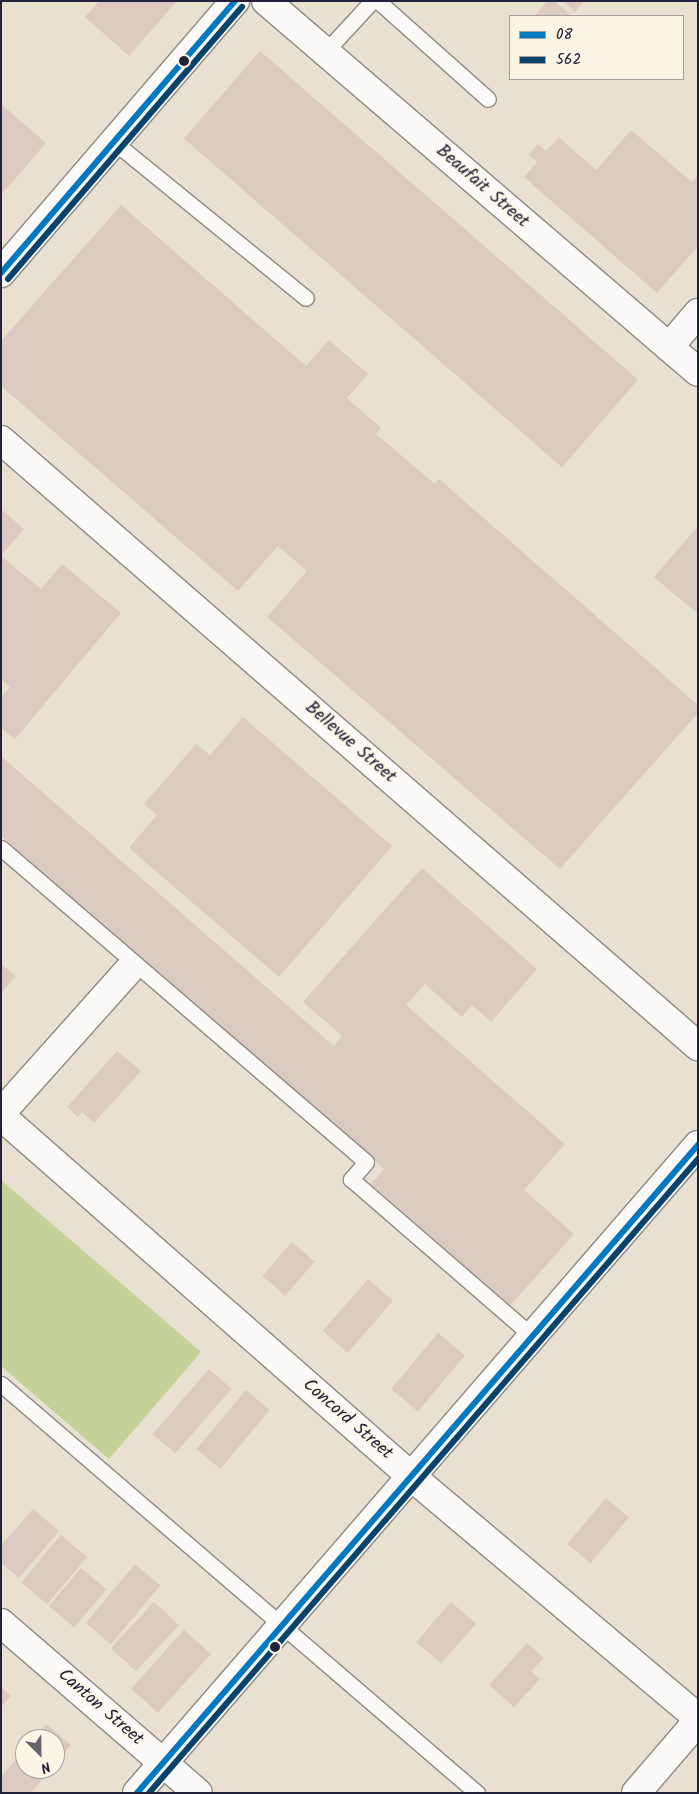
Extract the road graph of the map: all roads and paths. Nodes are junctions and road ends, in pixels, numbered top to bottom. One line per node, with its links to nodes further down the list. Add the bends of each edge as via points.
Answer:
1 (235, 1): 7 (street)
2 (266, 1): 5 (street, Beaufait Street)
3 (372, 1): 5 (lane)
4 (378, 1): 6 (lane)
5 (325, 52): 11 (street, Beaufait Street)
6 (488, 99)
7 (114, 142): 8 (street); 9 (lane)
8 (1, 273)
9 (306, 298)
10 (698, 313): 11 (street)
11 (669, 347): 12 (street, Beaufait Street)
12 (698, 372)
13 (1, 440): 16 (street, Bellevue Street)
14 (1, 848): 19 (lane, via 366,1162 351,1179)
15 (129, 970): 17 (street)
16 (698, 1046)
17 (1, 1115): 21 (street, Concord Street)
18 (698, 1145): 19 (street)
19 (532, 1336): 21 (street)
20 (1, 1384): 23 (lane)
21 (412, 1477): 23 (street); 24 (street, Concord Street)
22 (1, 1623): 25 (street, Canton Street)
23 (282, 1625): 25 (street); 28 (lane)
24 (698, 1720): 29 (street)
25 (163, 1763): 26 (street); 27 (street, Canton Street)
26 (138, 1793)
27 (198, 1793)
28 (477, 1793)
29 (636, 1793)

